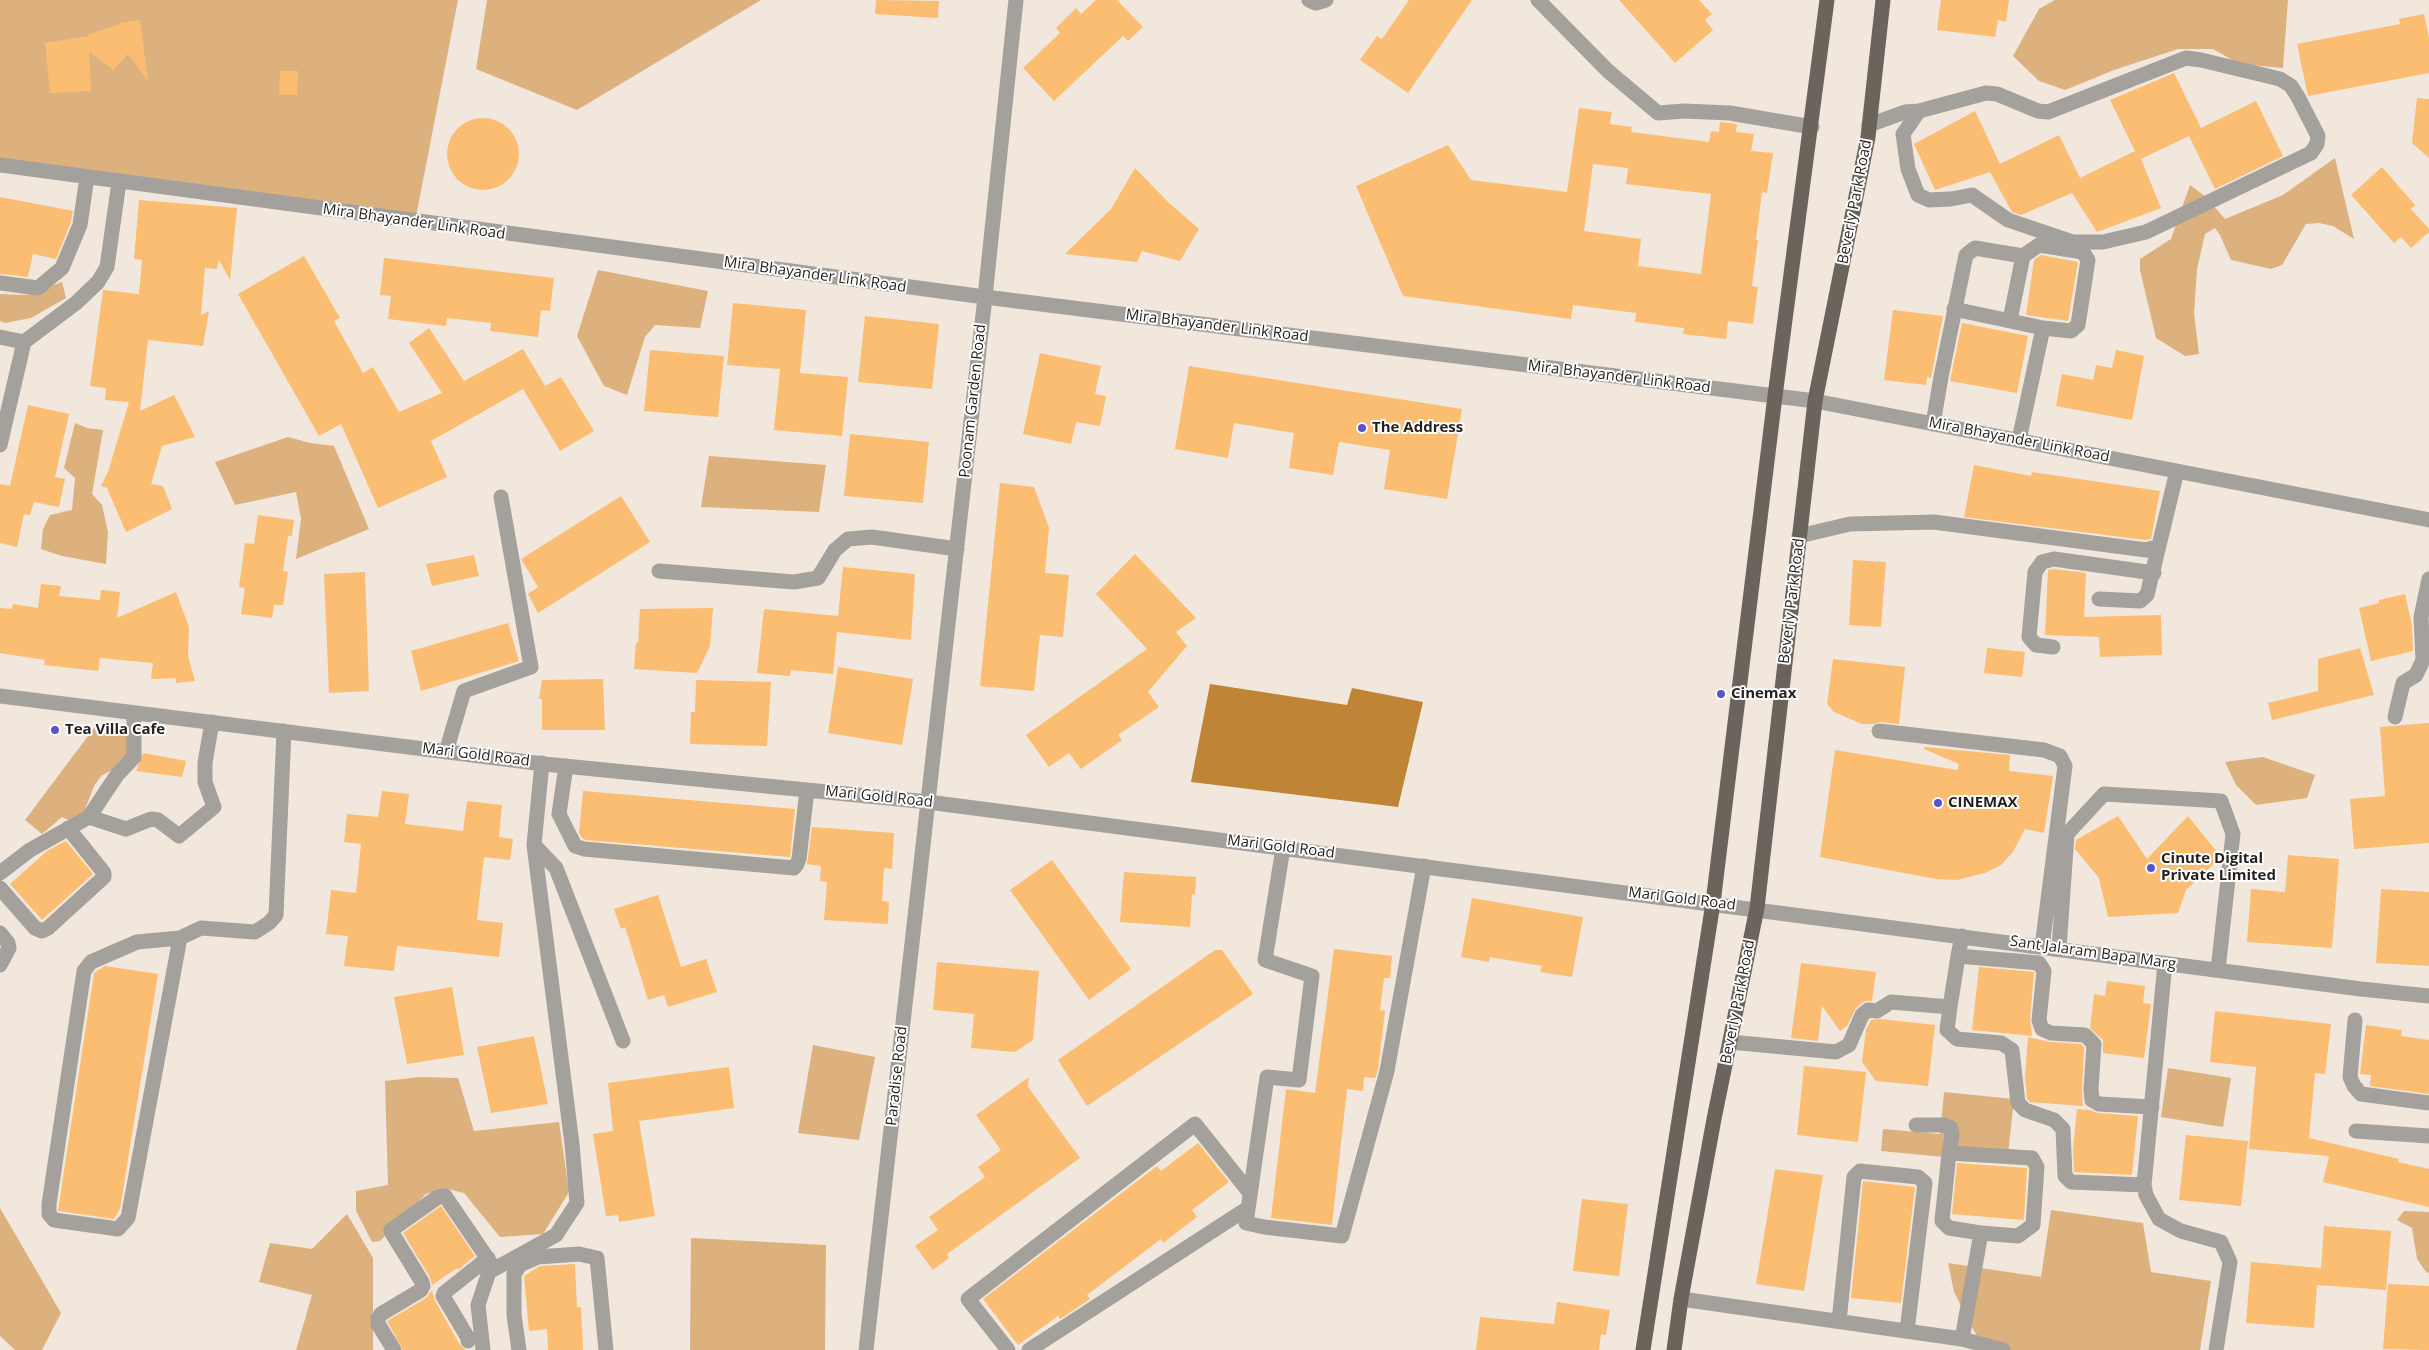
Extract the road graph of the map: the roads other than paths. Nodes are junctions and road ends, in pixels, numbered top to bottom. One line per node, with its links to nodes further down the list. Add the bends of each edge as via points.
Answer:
1 (1016, 0): 15 (street, Poonam Garden Road)
2 (1309, 0): 3 (street, via 1316,3)
3 (1326, 0)
4 (1538, 0): 9 (street, via 1608,72 1658,113 1730,113)
5 (1827, 0): 9 (main road)
6 (1882, 0): 8 (main road, Beverly Park Road)
7 (1919, 111): 7 (street, via 1903,134 1908,169 1918,195 1929,200 1972,195 2008,220 2073,242 2103,242 2146,232 2310,153 2317,144 2318,136 2291,86 2280,78 2186,58 2048,112 1986,93); 8 (street, via 1905,112)
8 (1869, 125): 22 (main road, Beverly Park Road)
9 (1812, 127): 21 (main road)
10 (0, 165): 11 (street, Mira Bhayander Link Road)
11 (87, 177): 12 (street, Mira Bhayander Link Road); 14 (street, via 80,225 62,268 38,288)
12 (119, 182): 15 (street, Mira Bhayander Link Road); 20 (street, via 107,268 98,282 76,303)
13 (2022, 256): 16 (street, via 1975,248 1966,255); 17 (street); 18 (street, via 2039,244 2083,252 2088,260 2078,325 2071,331)
14 (0, 282)
15 (985, 297): 21 (street, Mira Bhayander Link Road); 31 (street, Poonam Garden Road)
16 (1954, 309): 17 (street); 23 (street)
17 (2010, 320): 18 (street)
18 (2043, 328): 24 (street)
19 (0, 337): 20 (street)
20 (24, 342): 25 (street)
21 (1775, 396): 22 (street, Mira Bhayander Link Road); 55 (main road)
22 (1815, 401): 23 (street, Mira Bhayander Link Road); 29 (main road, Beverly Park Road)
23 (1933, 424): 24 (street, Mira Bhayander Link Road)
24 (2019, 440): 26 (street, Mira Bhayander Link Road)
25 (0, 445)
26 (2177, 471): 28 (street, Mira Bhayander Link Road); 33 (street)
27 (500, 497): 43 (street, via 531,667 464,691)
28 (2429, 520)
29 (1799, 536): 30 (street, via 1850,524 1934,522 2146,550); 56 (main road, Beverly Park Road)
30 (2153, 548)
31 (956, 549): 32 (street, via 872,537 848,539 835,550 818,578 794,582); 47 (street, Poonam Garden Road)
32 (659, 571)
33 (2154, 573): 35 (street, via 2147,595 2140,601); 36 (street, via 2054,559 2042,562 2035,572 2029,637 2036,645)
34 (2429, 579): 39 (street, via 2421,617 2423,660 2416,675 2404,683)
35 (2099, 599)
36 (2053, 647)
37 (0, 696): 38 (street, Mari Gold Road)
38 (134, 713): 40 (street, Mari Gold Road); 48 (street, via 134,757 117,775)
39 (2394, 717)
40 (212, 722): 41 (street, Mari Gold Road); 48 (street, via 205,782 214,807 179,836 158,820 151,819 126,829)
41 (284, 731): 43 (street, Mari Gold Road); 59 (street, via 276,915 255,932 201,928)
42 (1879, 731): 60 (street, via 2044,750 2060,756 2065,766)
43 (446, 752): 44 (street, Mari Gold Road)
44 (542, 763): 45 (street, Mari Gold Road); 50 (street)
45 (566, 766): 46 (street, Mari Gold Road); 46 (street, via 559,814 575,846 584,849 794,868 799,859)
46 (807, 790): 47 (street, Mari Gold Road)
47 (928, 802): 51 (street, Mari Gold Road); 90 (street, Paradise Road)
48 (89, 817): 49 (street)
49 (68, 828): 53 (street, via 30,850); 54 (street, via 104,877 48,928 42,931 35,928)
50 (534, 845): 69 (street, via 556,868); 81 (street, via 577,1203 556,1235)
51 (1283, 848): 52 (street, Mari Gold Road); 78 (street, via 1265,960 1312,976 1299,1080 1267,1077)
52 (1424, 866): 55 (street, Mari Gold Road); 79 (street, via 1387,1071 1342,1236 1246,1222)
53 (0, 873)
54 (0, 888)
55 (1713, 903): 56 (street, Mari Gold Road); 93 (main road)
56 (1757, 908): 58 (street, Sant Jalaram Bapa Marg); 70 (main road, Beverly Park Road)
57 (0, 933): 64 (street, via 9,948)
58 (1962, 936): 60 (street, Sant Jalaram Bapa Marg); 62 (street)
59 (180, 938): 59 (street, via 128,1218 118,1229 54,1220 49,1214 49,1204 84,971 92,962 137,942)
60 (2042, 947): 61 (street, Sant Jalaram Bapa Marg)
61 (2059, 949): 63 (street, Sant Jalaram Bapa Marg); 65 (street, via 2067,834 2104,794 2221,801 2233,834)
62 (1958, 956): 67 (street); 72 (street, via 2039,963 2044,971 2039,1020 2042,1029 2051,1033 2085,1035 2094,1044 2092,1100 2099,1104)
63 (2165, 963): 65 (street, Sant Jalaram Bapa Marg); 72 (street)
64 (0, 965)
65 (2218, 970): 66 (street, Sant Jalaram Bapa Marg)
66 (2429, 996)
67 (1950, 1007): 70 (street, via 1891,1002 1877,1011 1868,1010 1862,1015 1849,1044 1836,1052); 77 (street, via 1947,1030 1957,1039 2001,1043 2012,1050 2018,1103 2025,1110 2054,1120 2063,1129 2065,1176 2071,1182)
68 (2355, 1020): 71 (street, via 2350,1077 2354,1086 2362,1094)
69 (623, 1042)
70 (1730, 1042): 82 (main road, Beverly Park Road)
71 (2429, 1103)
72 (2147, 1107): 77 (street)
73 (1916, 1125): 76 (street, via 1944,1124 1951,1128)
74 (2356, 1131): 75 (street)
75 (2429, 1136)
76 (1949, 1153): 80 (street, via 1942,1221 1949,1228); 80 (street, via 2032,1158 2037,1167 2034,1225 2018,1236)
77 (2140, 1185): 96 (street, via 2159,1219 2181,1231 2221,1242 2230,1262)
78 (1250, 1192): 79 (street); 91 (street, via 1195,1124 968,1299)
79 (1248, 1208): 92 (street)
80 (1981, 1234): 85 (street)
81 (491, 1263): 86 (street, via 478,1305); 86 (street, via 443,1296); 87 (street, via 445,1196 438,1197 391,1230 423,1286 378,1319)
82 (1681, 1298): 83 (street); 94 (main road, Beverly Park Road)
83 (1839, 1321): 84 (street); 84 (street, via 1854,1177 1860,1171 1918,1177 1925,1183)
84 (1907, 1331): 85 (street)
85 (1962, 1339): 95 (street)
86 (472, 1347)
87 (394, 1350)
88 (519, 1350): 89 (street, via 514,1314 514,1274 520,1265 538,1258 579,1254 596,1258)
89 (606, 1350)
90 (866, 1350)
91 (1008, 1350)
92 (1029, 1350)
93 (1643, 1350)
94 (1674, 1350)
95 (2003, 1350)
96 (2216, 1350)

